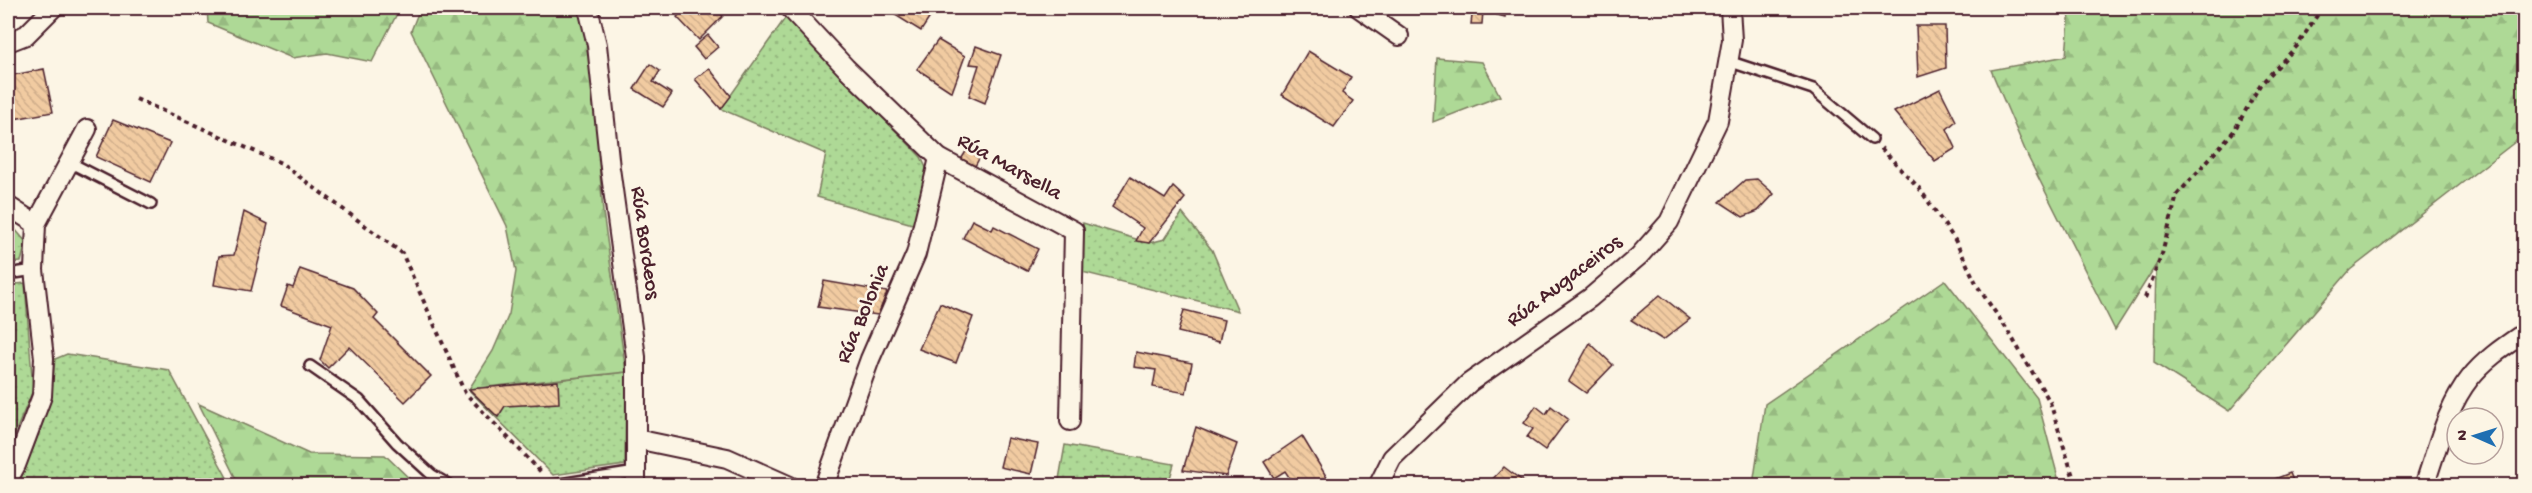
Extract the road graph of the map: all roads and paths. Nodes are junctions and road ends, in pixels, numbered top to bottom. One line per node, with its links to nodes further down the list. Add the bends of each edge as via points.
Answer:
1 (53, 8): 8 (street, via 26,35)
2 (588, 8): 24 (street, Rúa Bordeos, via 597,45 636,357)
3 (790, 8): 13 (street, Rúa Marsella)
4 (1359, 8): 7 (street)
5 (1730, 8): 9 (street, Rúa Augaceiros, via 1732,40)
6 (2322, 8): 20 (path, via 2297,46 2260,85 2234,131 2177,195 2162,254)
7 (1399, 36)
8 (8, 42)
9 (1728, 61): 12 (lane, via 1813,89); 31 (street, Rúa Augaceiros, via 1718,121 1670,222 1639,256 1590,298 1469,383 1392,458)
10 (136, 99): 27 (path, via 281,163 402,253 465,393)
11 (87, 129): 14 (street)
12 (1872, 139): 32 (path, via 1919,188 1955,240 1978,287 2050,402)
13 (939, 158): 23 (street, Rúa Marsella, via 1074,231); 30 (street, Rúa Bolonia, via 916,254 870,359)
14 (69, 162): 15 (lane); 17 (street)
15 (151, 204)
16 (8, 207): 17 (street)
17 (36, 224): 18 (street)
18 (34, 270): 19 (lane); 26 (street, via 44,358 42,396)
19 (8, 274)
20 (2145, 298)
21 (2524, 333): 33 (street, via 2470,378 2450,412)
22 (310, 366): 28 (lane, via 359,400 397,443 432,475)
23 (1070, 421)
24 (636, 439): 25 (street, Rúa Bordeos); 29 (street, via 727,458)
25 (636, 479): 27 (lane)
26 (8, 480)
27 (550, 485)
28 (451, 486)
29 (790, 486)
30 (824, 486)
31 (1378, 486)
32 (2076, 486)
33 (2424, 486)

